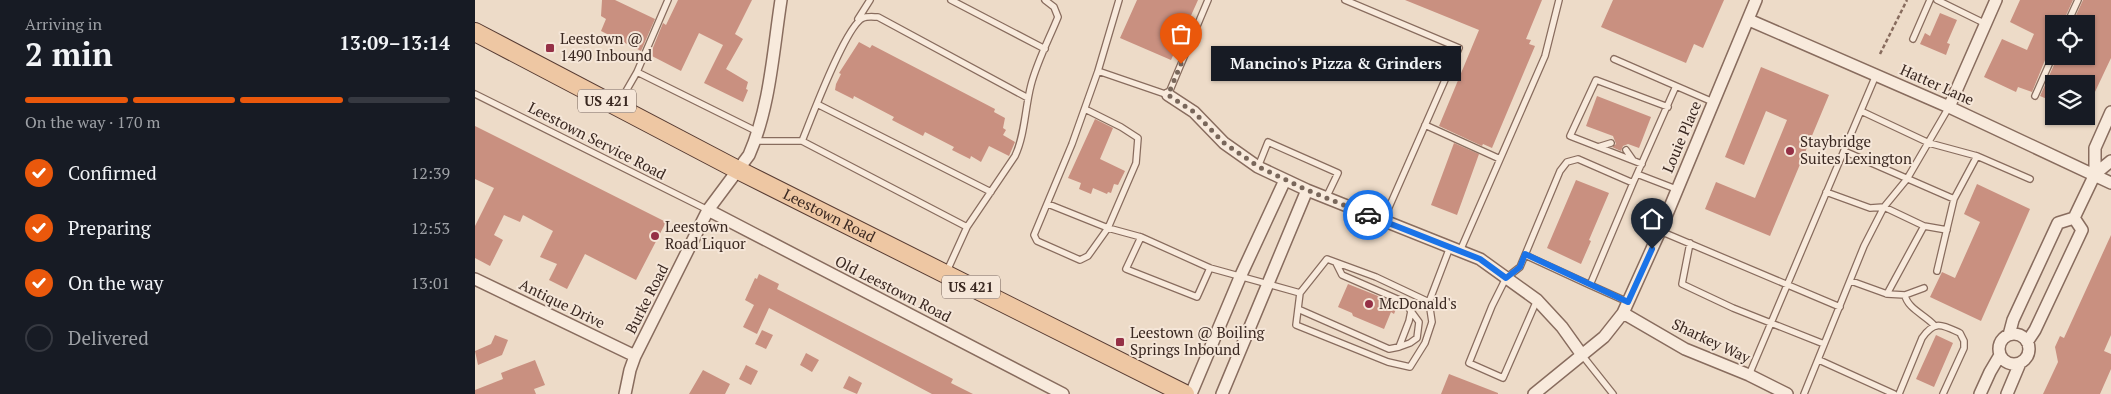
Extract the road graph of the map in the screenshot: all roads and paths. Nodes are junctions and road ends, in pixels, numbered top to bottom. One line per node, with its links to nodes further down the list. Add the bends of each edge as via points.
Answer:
1 (668, 0): 27 (lane)
2 (781, 0): 43 (street, Burke Road, via 768,92)
3 (870, 0): 18 (lane)
4 (951, 0): 22 (lane)
5 (1045, 0): 22 (lane, via 1054,7 1058,17)
6 (1119, 0): 26 (lane)
7 (1208, 0): 31 (lane)
8 (1345, 0): 42 (lane, via 1459,48)
9 (1559, 0): 51 (lane, via 1545,56)
10 (1757, 0): 17 (street, Louie Place)
11 (1907, 0): 23 (path)
12 (1930, 0): 21 (lane)
13 (1937, 0): 19 (lane)
14 (1996, 0): 19 (street)
15 (2078, 0): 16 (lane)
16 (2071, 15)
17 (1749, 20): 28 (street, Hatter Lane); 34 (street, Louie Place)
18 (856, 23): 33 (lane, via 864,17 879,17); 35 (lane)
19 (1985, 24): 38 (street)
20 (475, 32): 36 (main road, Leestown Road / US 421)
21 (1913, 39)
22 (1045, 49): 33 (lane)
23 (1881, 54)
24 (1614, 59): 29 (lane)
25 (2049, 65): 32 (lane)
26 (1098, 71): 31 (lane); 39 (lane)
27 (637, 72): 36 (lane); 43 (lane)
28 (1876, 75): 38 (street, Hatter Lane); 40 (lane)
29 (1676, 86): 34 (lane); 37 (lane)
30 (475, 94): 72 (lane, Leestown Service Road)
31 (1168, 95): 55 (street, via 1194,112 1224,143)
32 (2035, 96)
33 (1028, 98): 66 (lane, via 1021,143)
34 (1713, 102): 64 (street, Louie Place)
35 (817, 104): 44 (lane); 66 (lane)
36 (617, 107): 56 (main road, Leestown Road / US 421)
37 (1668, 107): 47 (lane, via 1596,80 1570,136); 54 (lane)
38 (1949, 107): 45 (lane); 58 (street, Hatter Lane)
39 (1085, 109): 70 (lane); 77 (lane, via 1138,138 1136,163)
40 (1861, 111): 45 (lane); 49 (lane)
41 (2111, 112): 58 (street, via 2095,148)
42 (1425, 125): 51 (lane); 74 (lane)
43 (756, 136): 44 (lane); 56 (street, Burke Road, via 749,155)
44 (802, 141): 76 (lane)
45 (1929, 142): 50 (lane); 61 (lane)
46 (1611, 143): 47 (lane)
47 (1598, 147): 52 (lane)
48 (1626, 150): 52 (lane)
49 (1844, 151): 61 (lane); 67 (lane)
50 (1977, 156): 59 (lane); 69 (lane)
51 (1500, 159): 82 (lane)
52 (1634, 160): 54 (lane)
53 (2111, 161): 58 (street)
54 (1642, 164): 57 (lane)
55 (1259, 167): 60 (street); 68 (lane, via 1268,142 1339,173)
56 (738, 170): 72 (street, Burke Road); 87 (main road, Leestown Road / US 421)
57 (1637, 174): 62 (lane); 64 (lane)
58 (2095, 174): 63 (street, Hatter Lane); 73 (street)
59 (2030, 179)
60 (1285, 180): 65 (street); 88 (street)
61 (1907, 180): 69 (lane); 71 (lane)
62 (1633, 183): 83 (lane, via 1578,159 1567,162 1560,171); 92 (lane)
63 (2111, 183)
64 (1676, 189): 79 (street, Louie Place)
65 (1307, 190): 68 (street); 94 (street)
66 (991, 192): 76 (lane)
67 (1826, 192): 71 (lane, via 1870,208); 93 (lane)
68 (1326, 198): 74 (street)
69 (1954, 199): 78 (lane)
70 (1048, 204): 77 (lane); 77 (lane, via 1034,235 1037,242 1080,260 1088,256)
71 (1884, 207): 75 (lane); 91 (lane)
72 (708, 210): 113 (street, Burke Road); 119 (street, Old Leestown Road)
73 (2074, 218): 107 (street, via 2058,223); 108 (street, via 2082,230)
74 (1383, 221): 82 (street)
75 (1924, 226): 78 (lane); 97 (lane)
76 (967, 227): 87 (lane)
77 (1108, 228): 80 (lane)
78 (1947, 230): 86 (lane)
79 (1660, 231): 81 (lane); 102 (street, Louie Place)
80 (1141, 237): 85 (lane); 85 (lane, via 1126,270 1197,298)
81 (1690, 243): 93 (lane); 105 (lane, via 1682,284)
82 (1455, 249): 90 (street, via 1480,259); 100 (lane)
83 (1525, 254): 90 (lane, via 1520,267); 92 (lane)
84 (1336, 263): 96 (lane, via 1327,259); 100 (lane, via 1376,277); 104 (lane, via 1342,275 1405,302)
85 (1210, 268): 88 (lane)
86 (1937, 271)
87 (945, 274): 120 (main road, Leestown Road / US 421)
88 (1241, 275): 94 (lane); 121 (street)
89 (475, 278): 113 (street, Antique Drive)
90 (1506, 278): 99 (street); 99 (lane, via 1469,363 1503,378)
91 (1851, 280): 97 (lane); 101 (lane)
92 (1590, 284): 102 (lane)
93 (1787, 284): 101 (lane); 105 (lane)
94 (1267, 285): 96 (lane); 122 (street)
95 (1924, 288): 98 (lane)
96 (1300, 293): 103 (lane)
97 (1887, 294): 98 (lane)
98 (1905, 295): 106 (lane, via 1909,305 1927,316)
99 (1537, 300): 111 (street)
100 (1429, 302): 103 (lane, via 1432,322 1425,343 1410,367 1388,362 1296,325)
101 (1841, 306): 109 (lane)
102 (1625, 307): 111 (street, Louie Place, via 1603,337); 116 (street, Sharkey Way, via 1685,349)
103 (1298, 309): 110 (lane, via 1389,349)
104 (1411, 311): 110 (lane); 110 (lane, via 1419,322 1417,338 1411,344)
105 (1770, 324): 109 (lane); 116 (lane)
106 (1934, 325): 127 (lane, via 1922,338); 128 (lane, via 1960,333 1964,341 1964,348)
107 (2009, 335): 108 (street, via 2019,335); 112 (street, via 2001,341)
108 (2027, 342): 115 (street, via 2027,356)
109 (1825, 344): 114 (lane)
110 (1399, 347)
111 (1582, 355): 117 (lane); 123 (street, Louie Place)
112 (2000, 355): 115 (street, via 2011,364); 129 (street)
113 (635, 356): 118 (street, Burke Road)
114 (1819, 360): 125 (lane); 126 (lane)
115 (2020, 363): 130 (street)
116 (1749, 375): 124 (street, Sharkey Way)
117 (1609, 392)
118 (625, 394)
119 (1063, 394)
120 (1185, 394)
121 (1191, 394)
122 (1222, 394)
123 (1534, 394)
124 (1787, 394)
125 (1804, 394)
126 (1893, 394)
127 (1899, 394)
128 (1943, 394)
129 (1980, 394)
130 (2007, 394)

